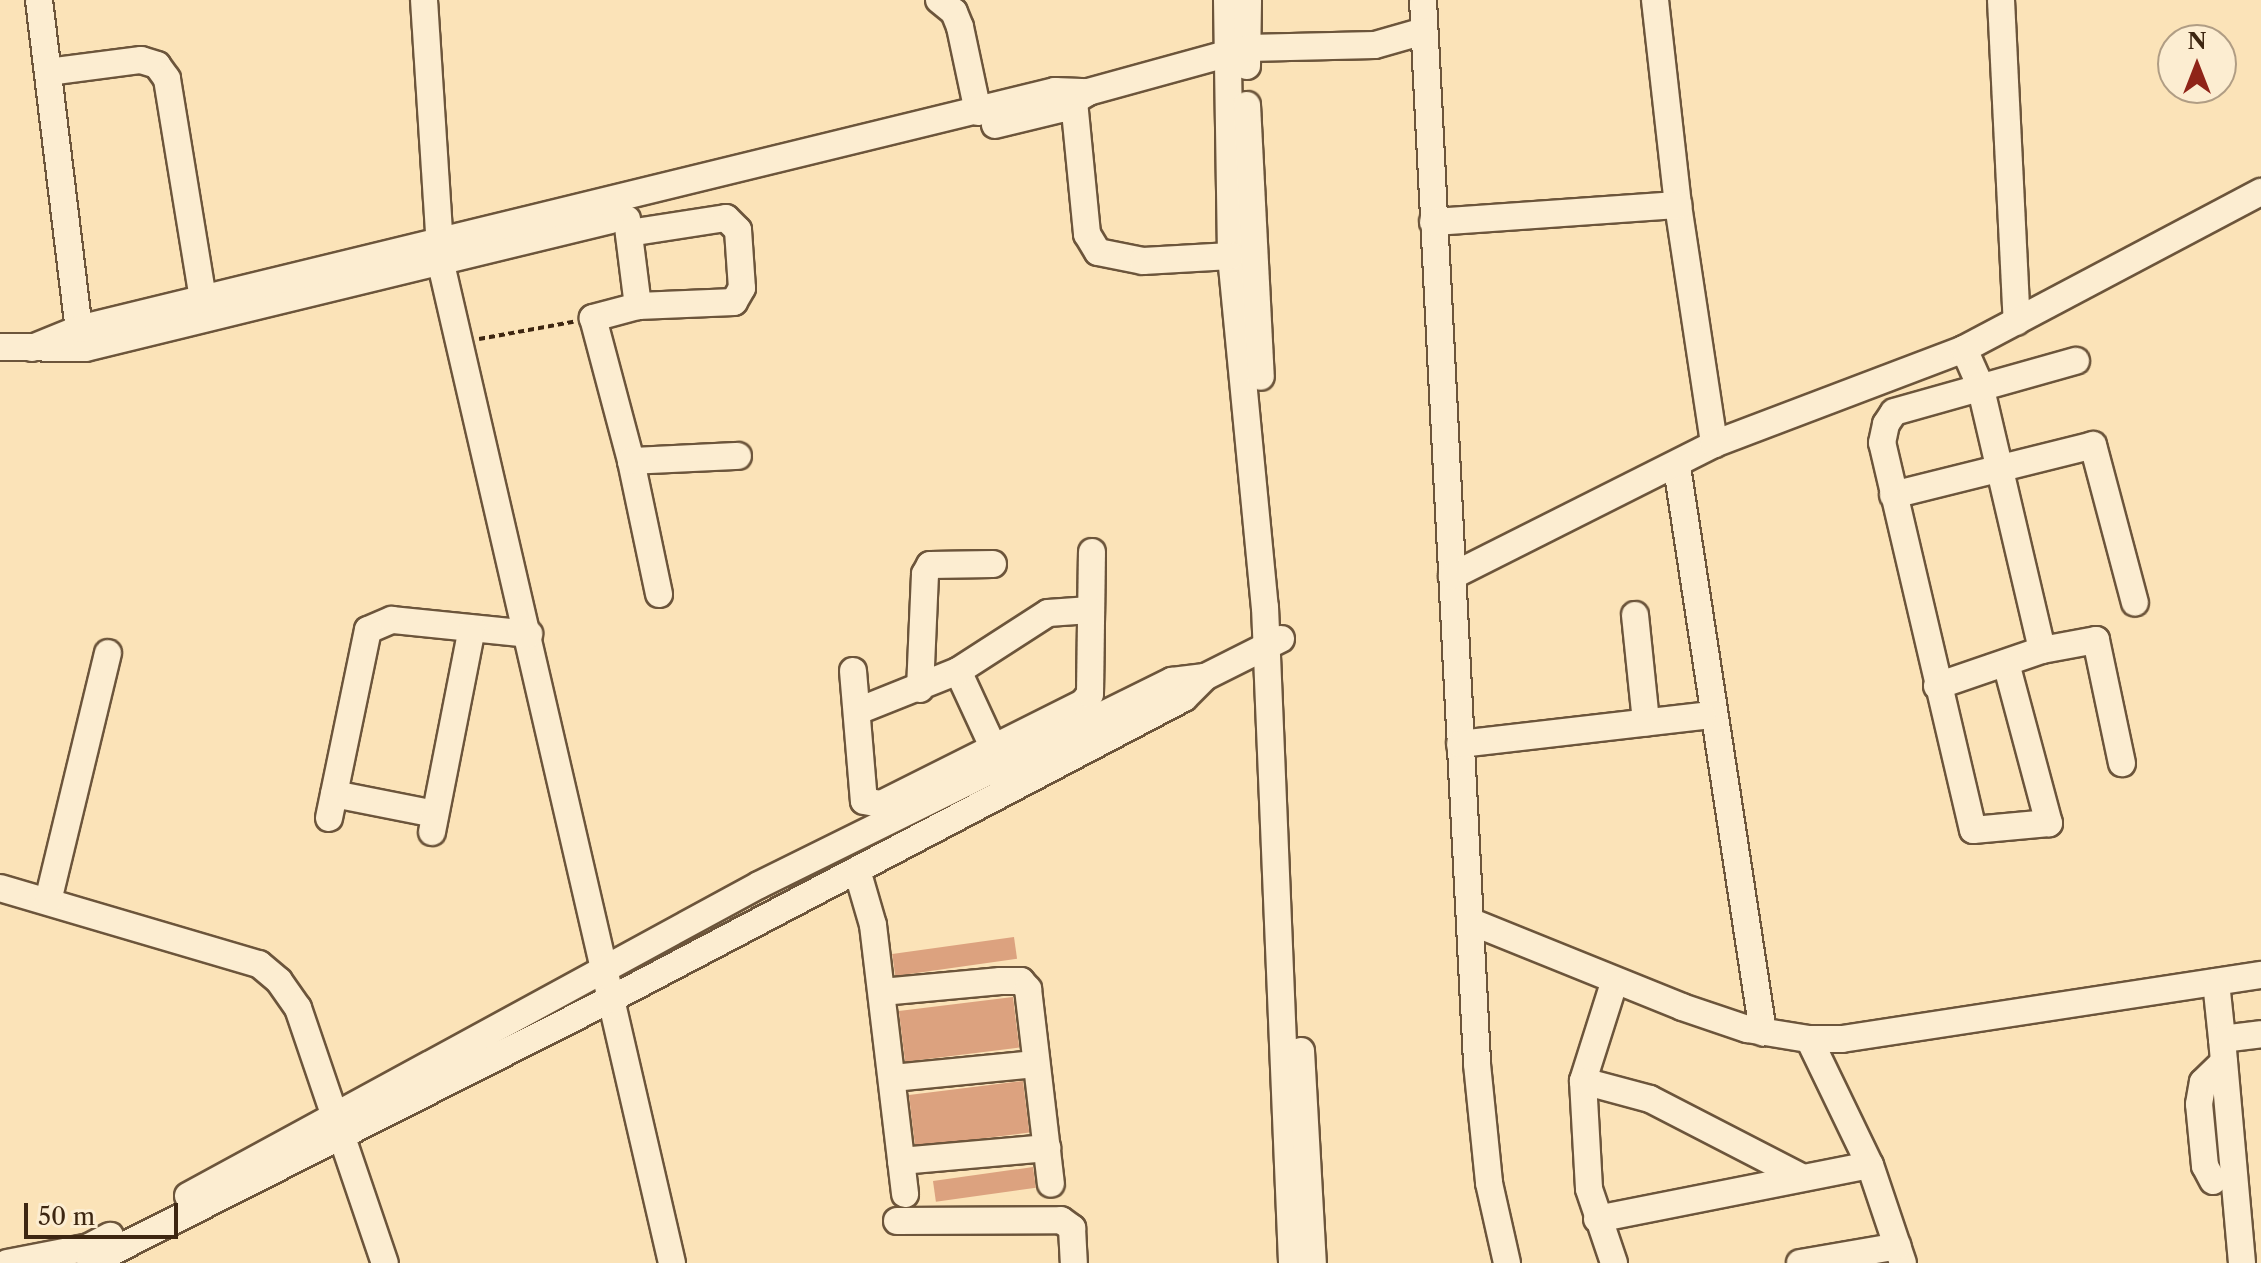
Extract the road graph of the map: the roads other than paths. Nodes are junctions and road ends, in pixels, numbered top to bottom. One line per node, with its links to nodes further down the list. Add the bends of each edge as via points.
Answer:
1 (31, 0): 15 (street)
2 (39, 0): 12 (street)
3 (424, 0): 20 (street)
4 (939, 0): 14 (street, via 954,12 960,27)
5 (1227, 0): 11 (street)
6 (1248, 0): 11 (street)
7 (1423, 0): 10 (street)
8 (1655, 0): 17 (street)
9 (2001, 0): 24 (street)
10 (1424, 31): 11 (street, via 1375,45); 18 (street)
11 (1238, 51): 13 (street); 21 (street); 46 (street)
12 (48, 72): 15 (street); 22 (street, via 141,60 157,65 167,79)
13 (1081, 96): 14 (street, via 1055,91); 19 (street, via 1060,109); 21 (street, via 1087,234 1098,252 1143,261)
14 (978, 112): 20 (street)
15 (54, 121): 25 (street)
16 (2261, 192): 24 (street)
17 (1678, 205): 18 (street); 31 (street)
18 (1433, 222): 39 (street)
19 (628, 224): 20 (street); 23 (street); 23 (street, via 726,218 738,230 742,288 734,302)
20 (440, 254): 22 (street); 27 (street, via 85,348); 45 (street)
21 (1231, 256): 46 (street)
22 (203, 300): 25 (street)
23 (638, 306): 33 (street, via 593,318)
24 (2017, 322): 28 (street)
25 (79, 329): 27 (street)
26 (0, 347): 27 (street)
27 (32, 348)
28 (1964, 349): 30 (street); 31 (street)
29 (2076, 361): 30 (street)
30 (1980, 385): 35 (street); 36 (street, via 1894,412 1882,443)
31 (1714, 444): 34 (street)
32 (738, 456): 33 (street)
33 (631, 461): 40 (street)
34 (1677, 467): 39 (street); 70 (street)
35 (1997, 467): 36 (street); 41 (street, via 2093,445); 47 (street)
36 (1893, 495): 52 (street)
37 (1092, 552): 42 (street)
38 (993, 564): 53 (street, via 930,565)
39 (1452, 576): 57 (street)
40 (659, 594)
41 (2135, 603)
42 (1090, 610): 51 (street, via 1048,613); 59 (street, via 1090,694)
43 (1635, 615): 56 (street)
44 (472, 629): 44 (street, via 434,823 331,806 368,630 392,620); 45 (street)
45 (529, 634): 64 (street)
46 (1274, 642): 59 (street, via 1205,677 1184,698); 94 (street); 95 (street)
47 (2042, 650): 49 (street); 58 (street, via 2096,640)
48 (108, 653): 62 (street)
49 (2006, 663): 52 (street); 52 (street, via 2049,823 1973,830)
50 (853, 671): 54 (street)
51 (958, 671): 53 (street); 59 (street)
52 (1937, 686)
53 (920, 689): 54 (street)
54 (858, 711): 59 (street, via 869,805)
55 (1702, 716): 56 (street)
56 (1646, 722): 57 (street)
57 (1460, 744): 63 (street)
58 (2122, 763)
59 (1002, 766): 60 (street); 64 (street, via 759,885)
60 (857, 870): 68 (street, via 873,925); 69 (street)
61 (0, 888): 62 (street)
62 (48, 901): 77 (street, via 259,964 291,992)
63 (1472, 922): 67 (street); 96 (street, via 1486,1154)
64 (604, 971): 69 (street); 77 (street)
65 (2261, 975): 66 (street)
66 (2216, 982): 72 (street, via 1842,1039); 73 (street)
67 (1614, 983): 70 (street); 76 (street)
68 (882, 992): 74 (street, via 1021,981 1028,989); 75 (street)
69 (611, 999): 77 (street); 92 (street)
70 (1763, 1032): 72 (street)
71 (2261, 1034): 73 (street)
72 (1809, 1039): 80 (street)
73 (2223, 1050): 82 (street, via 2200,1091 2205,1166); 85 (street)
74 (1035, 1064): 75 (street); 78 (street)
75 (893, 1078): 79 (street)
76 (1583, 1081): 81 (street, via 1650,1099); 86 (street, via 1584,1146)
77 (340, 1129): 89 (street, via 89,1247); 90 (street); 91 (street)
78 (1047, 1148): 79 (street); 83 (street)
79 (901, 1161): 84 (street)
80 (1870, 1165): 81 (street); 88 (street)
81 (1799, 1176): 86 (street)
82 (2213, 1181)
83 (1051, 1184)
84 (905, 1194)
85 (2250, 1215): 99 (street)
86 (1597, 1219): 97 (street)
87 (897, 1221): 93 (street, via 1061,1220 1072,1228)
88 (1901, 1255): 98 (street)
89 (7, 1263)
90 (90, 1263)
91 (385, 1263)
92 (672, 1263)
93 (1074, 1263)
94 (1292, 1263)
95 (1313, 1263)
96 (1507, 1263)
97 (1614, 1263)
98 (1800, 1263)
99 (2242, 1263)

